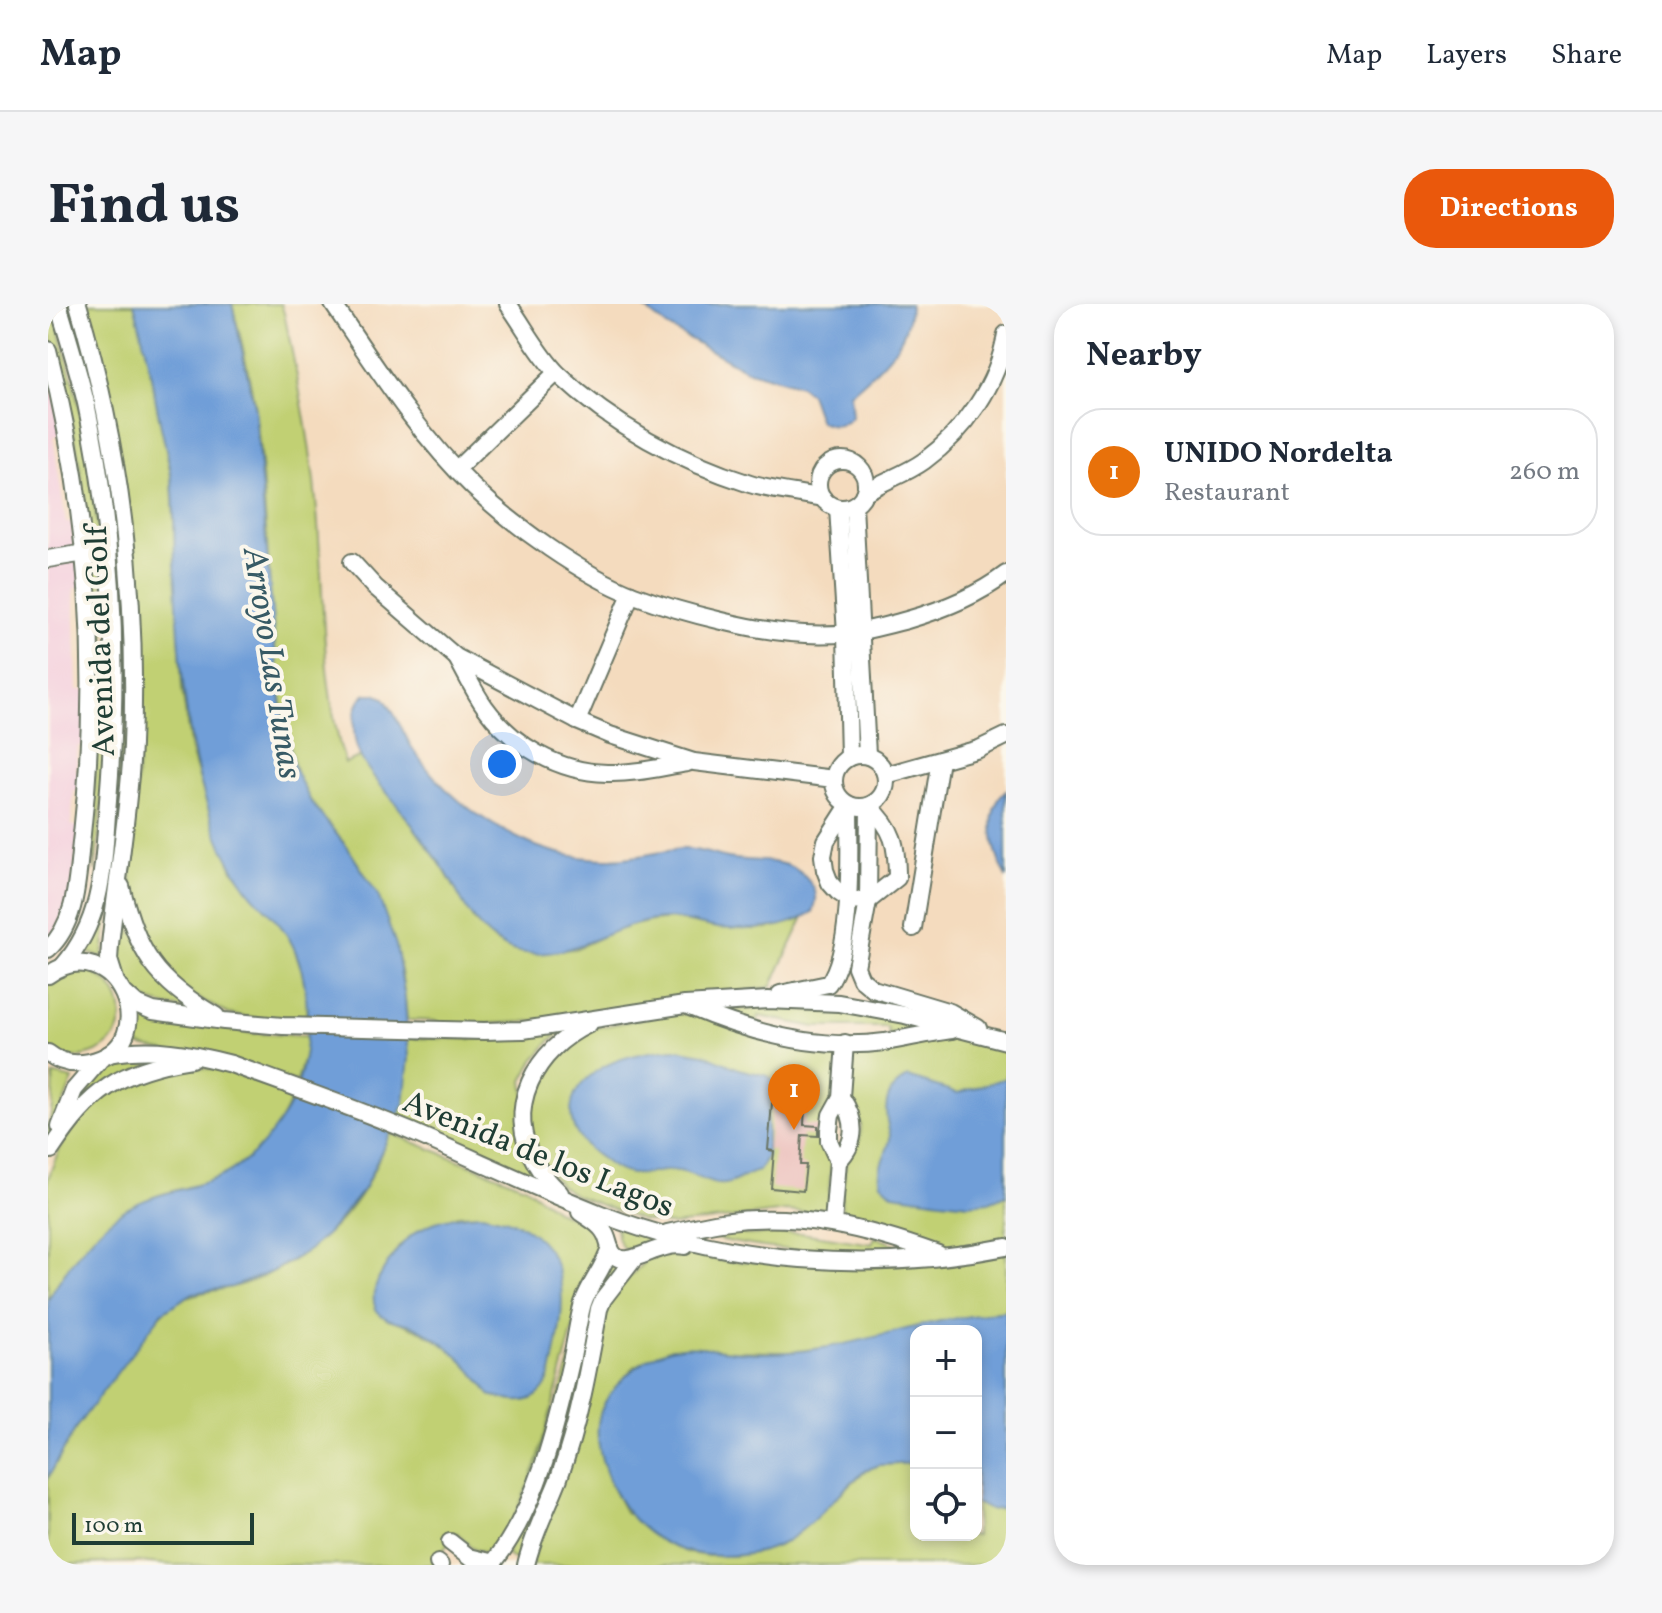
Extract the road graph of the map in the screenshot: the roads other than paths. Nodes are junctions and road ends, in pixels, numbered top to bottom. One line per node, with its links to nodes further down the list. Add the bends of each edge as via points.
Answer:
1 (58, 304): 40 (street, Avenida del Golf, via 85,402 109,568 113,736)
2 (78, 304): 37 (street, Avenida del Golf, via 104,398 129,566 132,743)
3 (333, 304): 8 (street, via 411,416)
4 (508, 304): 7 (street)
5 (1006, 334): 10 (street, via 1002,356 980,402 923,462)
6 (48, 350): 15 (street, via 68,435)
7 (556, 373): 8 (street); 12 (street, via 608,414 684,459)
8 (457, 469): 19 (street, via 527,533)
9 (861, 469): 10 (street); 11 (street, via 837,460); 14 (street, via 865,479)
10 (897, 476): 14 (street)
11 (819, 477): 12 (street); 13 (street)
12 (786, 492): 13 (street)
13 (823, 498): 14 (street)
14 (852, 502): 20 (street)
15 (85, 553): 16 (street); 36 (street, via 91,717)
16 (48, 559)
17 (352, 562): 21 (street)
18 (1006, 574): 20 (street, via 939,611)
19 (631, 594): 20 (street, via 753,629); 24 (street)
20 (853, 633): 27 (street); 28 (street)
21 (456, 657): 22 (street); 23 (street)
22 (510, 687): 23 (street, via 492,691); 24 (street)
23 (485, 707): 31 (street, via 512,736 543,757 582,771)
24 (577, 721): 26 (street)
25 (1006, 736): 29 (street)
26 (630, 741): 30 (street); 31 (street, via 635,756)
27 (867, 755): 28 (street); 32 (street)
28 (849, 757): 33 (street)
29 (940, 760): 32 (street); 41 (street)
30 (694, 762): 31 (street); 33 (street)
31 (628, 772)
32 (886, 775): 35 (street, via 881,797)
33 (834, 779): 34 (street, via 837,793)
34 (849, 805): 35 (street); 38 (street); 38 (street, via 826,841 823,856 830,883)
35 (869, 806): 39 (street); 39 (street, via 892,834 897,878)
36 (83, 821): 40 (street); 42 (street, via 72,906 61,934)
37 (119, 877): 44 (street, Avenida del Golf, via 109,960); 49 (street, via 130,922 156,970 174,989)
38 (850, 900): 39 (street); 46 (street, via 836,973 828,984)
39 (868, 901): 51 (street, via 856,967 861,979 873,989 950,1012)
40 (96, 909): 43 (street, Avenida del Golf, via 79,947)
41 (913, 928)
42 (48, 949)
43 (56, 970): 44 (street, via 91,965)
44 (115, 979): 45 (street)
45 (125, 994): 49 (street, via 153,1011); 54 (street, via 128,1027)
46 (739, 1001): 47 (street); 50 (street, via 839,1003)
47 (685, 1005): 48 (street); 52 (street, via 759,1032)
48 (602, 1019): 49 (street, via 523,1030); 59 (street, via 555,1045 525,1094 526,1141 535,1163)
49 (224, 1021)
50 (958, 1029): 51 (street); 52 (street)
51 (1001, 1040)
52 (845, 1043): 56 (street)
53 (48, 1053): 54 (street, Avenida de los Lagos, via 81,1064)
54 (104, 1057): 55 (street, Avenida de los Lagos, via 147,1049); 57 (street, via 74,1090)
55 (206, 1057): 57 (street, via 155,1065 116,1081 83,1106); 59 (street, Avenida de los Lagos, via 409,1131)
56 (841, 1097): 58 (street, via 829,1130); 58 (street, via 852,1116 853,1131 852,1143)
57 (50, 1154)
58 (838, 1161): 60 (street)
59 (565, 1199): 61 (street, Avenida de los Lagos); 63 (street, via 604,1231)
60 (833, 1223): 61 (street, via 764,1219); 65 (street)
61 (661, 1234): 64 (street, Avenida de los Lagos)
62 (1006, 1247): 65 (street, Avenida de los Lagos)
63 (610, 1248): 66 (street, via 618,1258); 68 (street, via 583,1304 557,1419 533,1490)
64 (758, 1254): 65 (street, Avenida de los Lagos, via 862,1261); 66 (street, via 727,1255 668,1244)
65 (942, 1256)
66 (633, 1260): 69 (street, via 599,1309 571,1440)
67 (450, 1542): 68 (street, via 469,1557)
68 (492, 1564)
69 (526, 1565)

